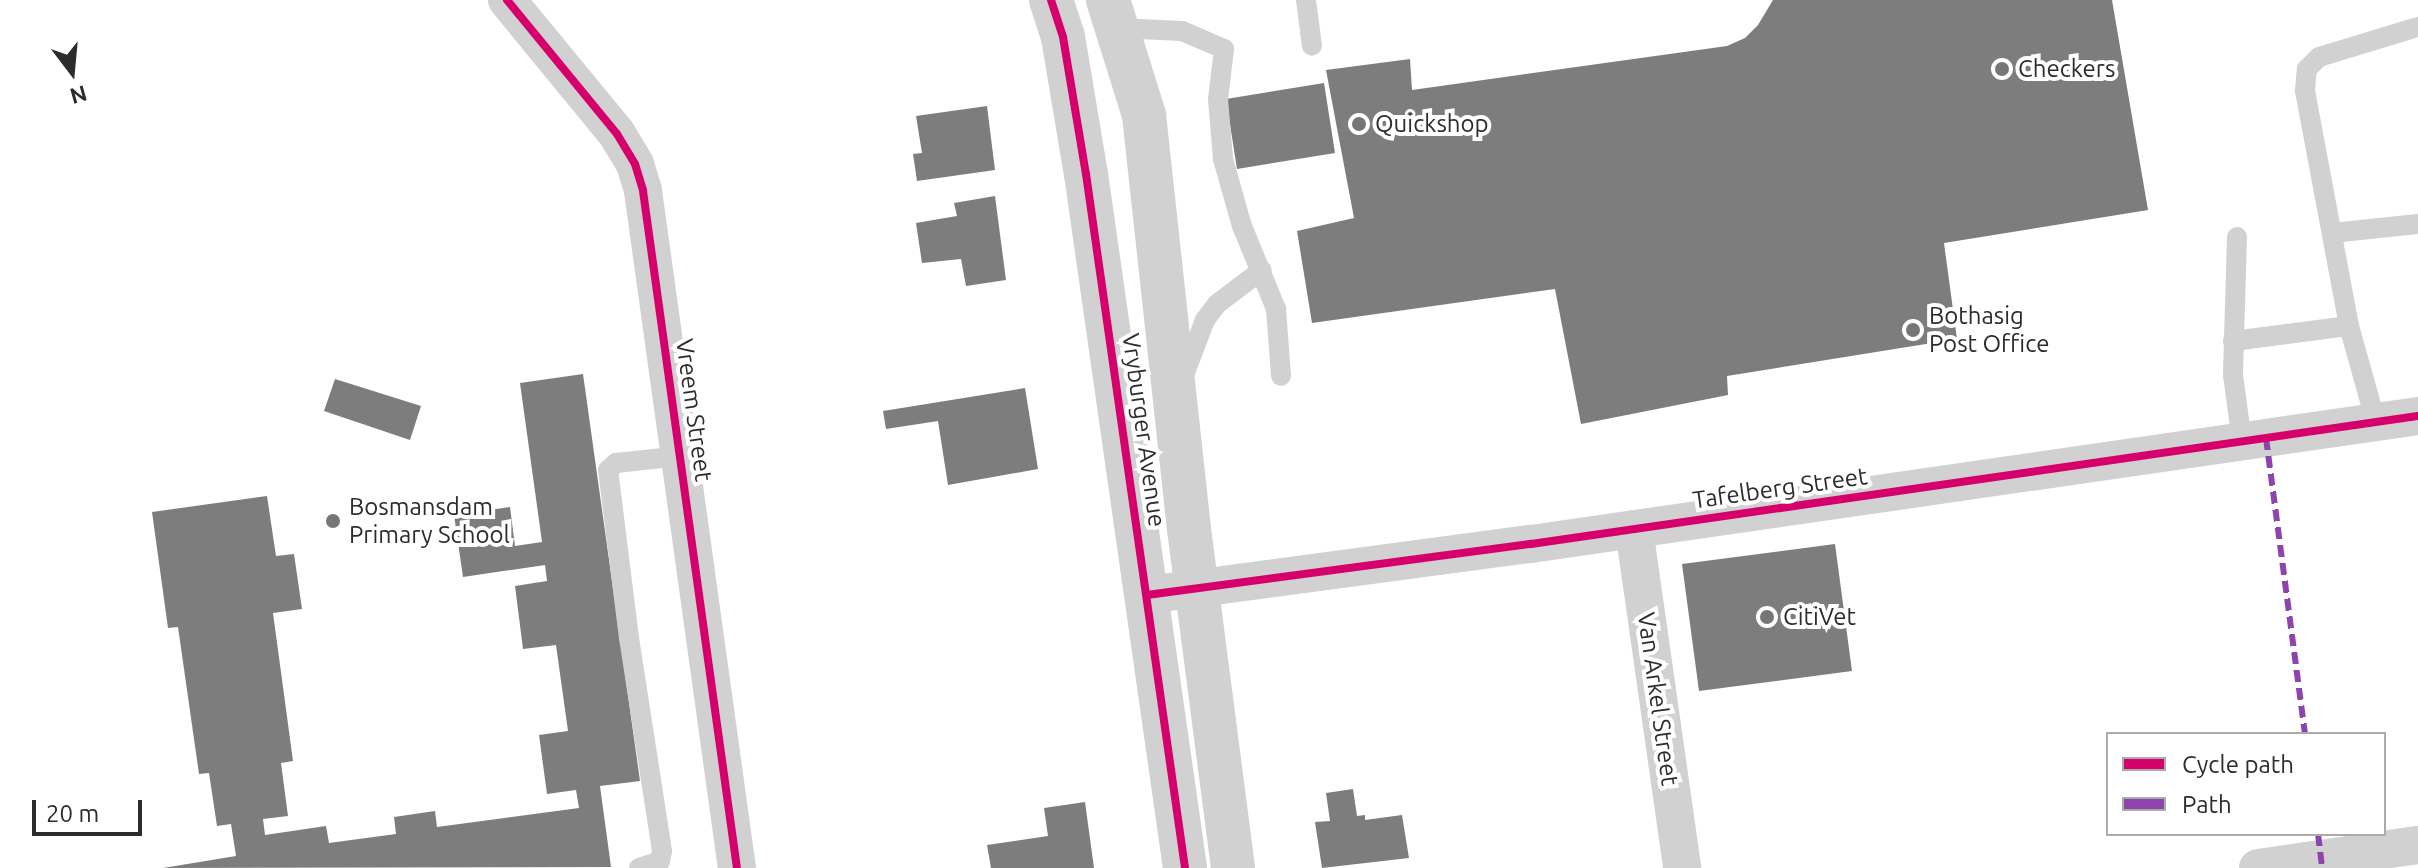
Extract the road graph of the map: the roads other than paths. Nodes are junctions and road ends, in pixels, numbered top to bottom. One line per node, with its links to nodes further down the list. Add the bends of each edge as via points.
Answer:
1 (507, 0): 18 (street, Vreem Street, via 617,134 635,164)
2 (1051, 0): 21 (street, Vryburger Avenue, via 1063,37 1086,174)
3 (1306, 0): 6 (lane)
4 (1113, 14): 10 (lane, via 1182,31 1224,49 1218,99 1223,159 1242,226); 14 (street, Vryburger Avenue, via 1144,115)
5 (2418, 27): 8 (lane, via 2319,57 2307,69 2305,90)
6 (1312, 46)
7 (2418, 224): 8 (lane)
8 (2332, 233): 11 (lane)
9 (2237, 237): 12 (lane)
10 (1262, 270): 13 (lane, via 1276,309); 14 (lane, via 1217,304 1205,320)
11 (2349, 326): 12 (lane); 16 (lane)
12 (2233, 341): 17 (lane)
13 (1281, 376)
14 (1175, 405): 20 (street, Vryburger Avenue)
15 (2418, 416): 16 (street, Tafelberg Street)
16 (2376, 423): 17 (street, Tafelberg Street)
17 (2242, 442): 19 (street, Tafelberg Street)
18 (680, 456): 23 (lane, via 616,463 608,470 662,851 660,861); 24 (street, Vreem Street)
19 (1634, 529): 20 (street, Tafelberg Street); 27 (street, Van Arkel Street)
20 (1198, 588): 21 (street, Tafelberg Street); 26 (street, Vryburger Avenue)
21 (1147, 595): 25 (street, Vryburger Avenue)
22 (2418, 845): 28 (street)
23 (639, 868)
24 (737, 868)
25 (1185, 868)
26 (1233, 868)
27 (1682, 868)
28 (2258, 868)

